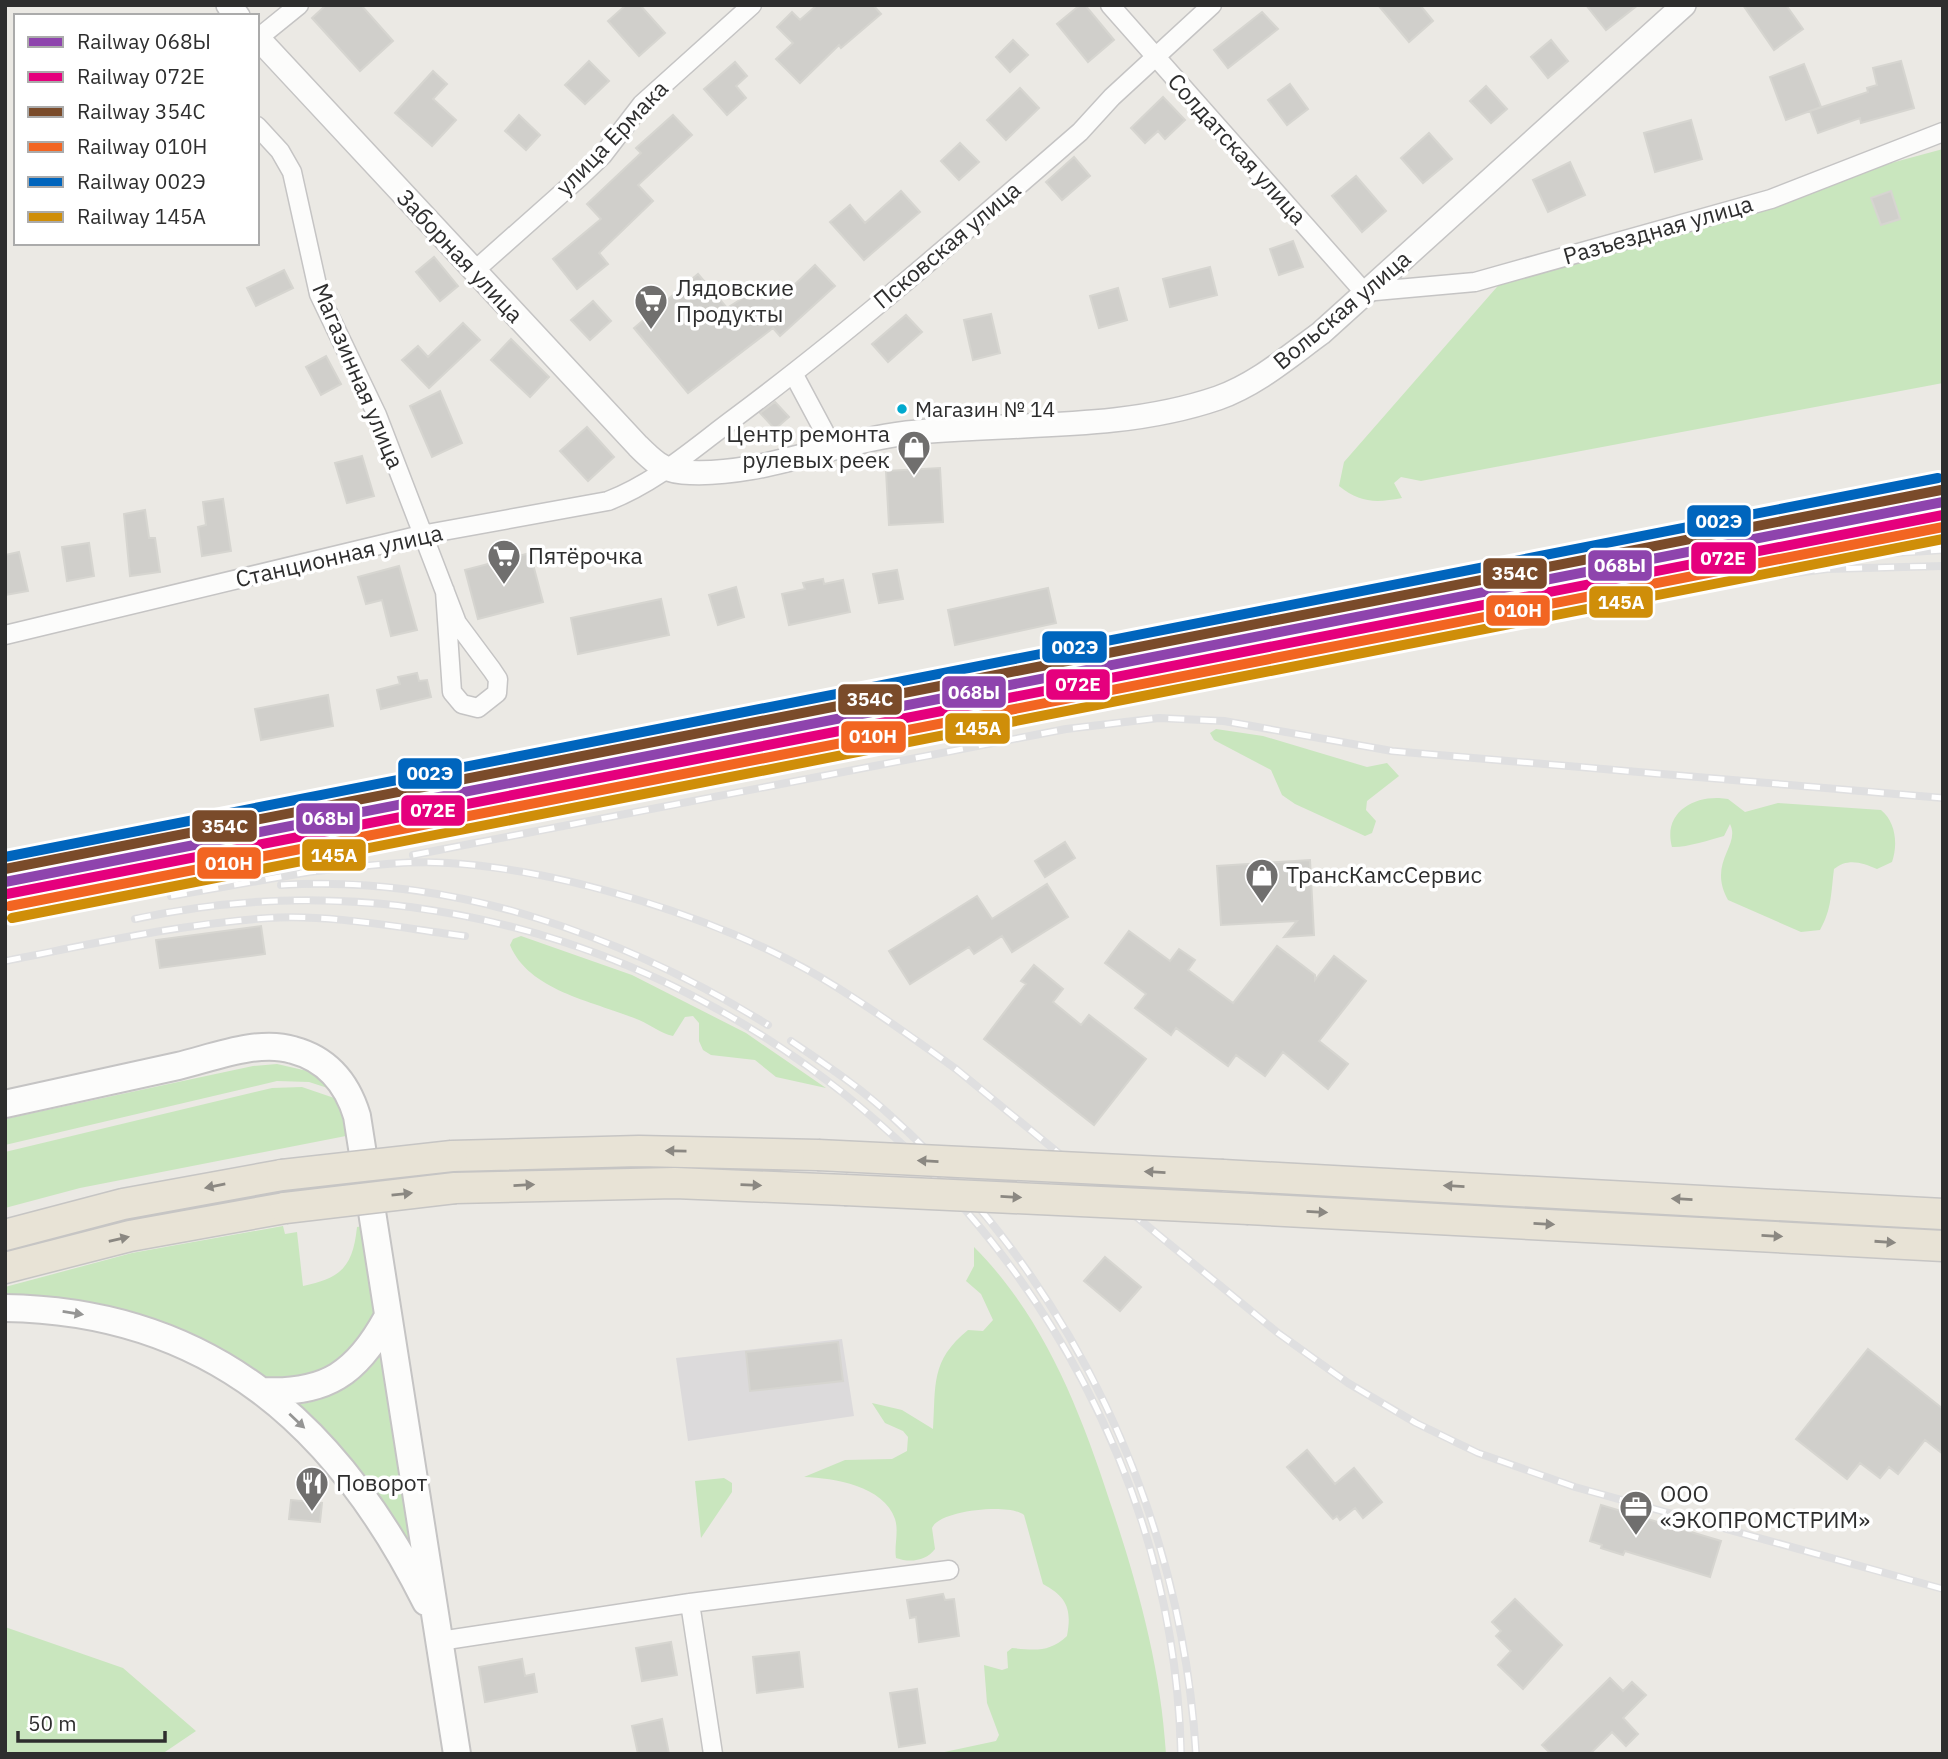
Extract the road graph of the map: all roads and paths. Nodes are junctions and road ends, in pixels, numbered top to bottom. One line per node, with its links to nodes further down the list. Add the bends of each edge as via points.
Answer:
1 (299, 5): 6 (street)
2 (752, 5): 11 (street, улица Ермака, via 642,104 580,177)
3 (1110, 5): 8 (street, Солдатская улица)
4 (1212, 5): 8 (street, Псковская улица)
5 (1684, 5): 12 (street, Вольская улица)
6 (259, 37)
7 (259, 39): 11 (street, Заборная улица)
8 (1155, 57): 12 (street, Солдатская улица); 13 (street, Псковская улица, via 1080,131)
9 (259, 128): 16 (street, Магазинная улица, via 292,172 319,293 377,415)
10 (1943, 132): 12 (street, Разъездная улица, via 1771,199 1475,282)
11 (473, 272): 15 (street, Заборная улица, via 638,446)
12 (1364, 292): 14 (street, Вольская улица, via 1321,333 1274,368 1217,398 1137,415 906,433)
13 (794, 375): 14 (street); 15 (street, Псковская улица)
14 (833, 448): 15 (street, Вольская улица, via 728,471)
15 (667, 470): 16 (street, Станционная улица, via 608,501)
16 (421, 535): 17 (street, Магазинная улица); 18 (street, Станционная улица)
17 (445, 591): 17 (street, Магазинная улица, via 457,623 498,679 497,693 478,708 462,704 452,692)
18 (5, 635)
19 (5, 1104): 25 (main road, via 254,1049 291,1049 320,1061 340,1080 357,1116)
20 (1943, 1214): 21 (highway, one-way to 21, bridge, via 818,1155 604,1151 452,1156 282,1175 123,1205)
21 (5, 1235)
22 (1943, 1246): 23 (highway, one-way to 22, bridge, via 130,1236 285,1208 455,1188 675,1183)
23 (5, 1268)
24 (5, 1308): 26 (main road, one-way to 26, via 67,1312 143,1330 185,1346)
25 (387, 1318): 26 (main road, via 367,1350 334,1379 306,1390); 29 (main road)
26 (263, 1391): 29 (main road, one-way to 29, via 315,1437 354,1481 390,1535)
27 (949, 1570): 28 (street)
28 (690, 1603): 29 (street); 31 (street)
29 (439, 1633): 30 (main road)
30 (457, 1754)
31 (713, 1754)

